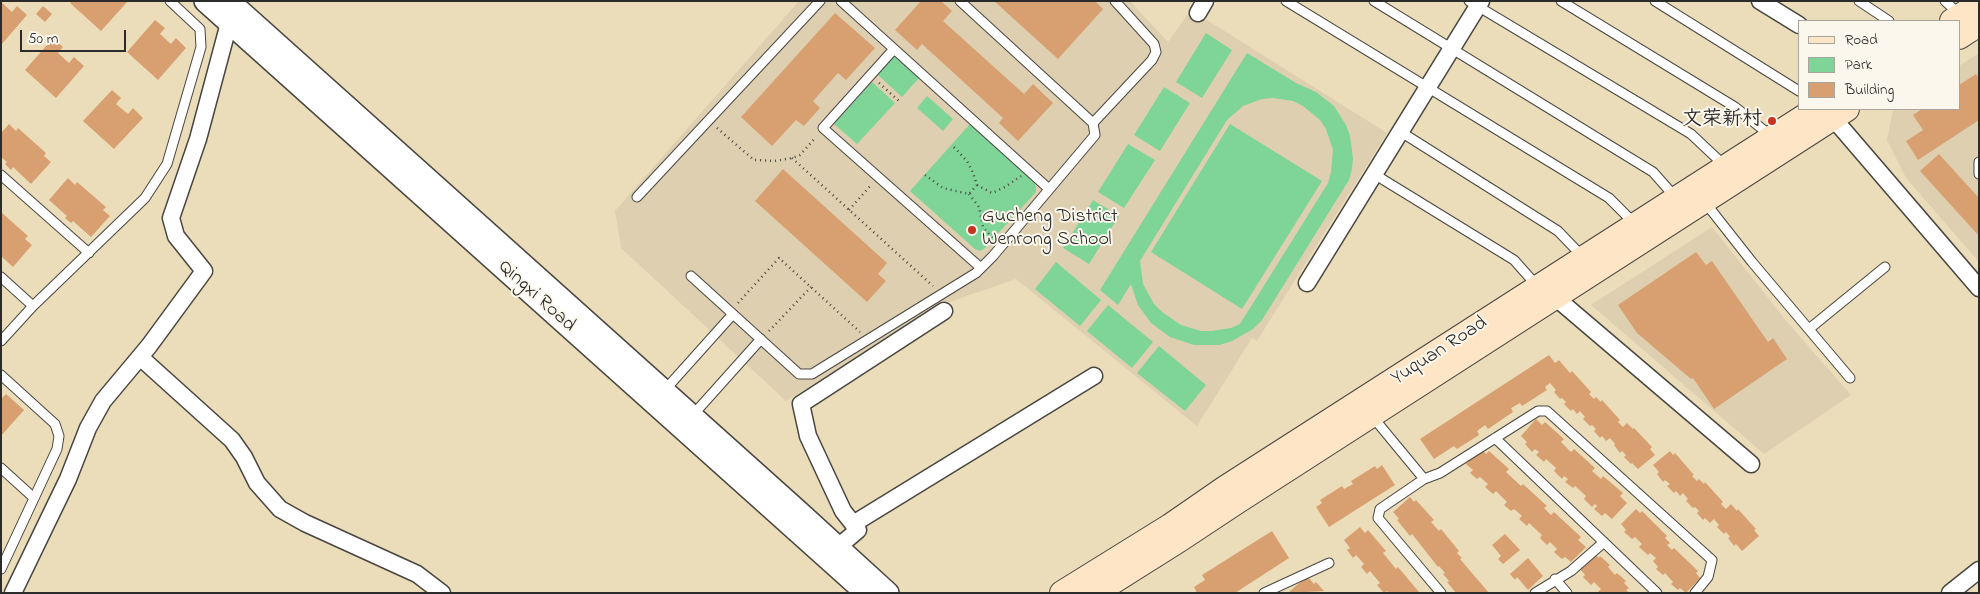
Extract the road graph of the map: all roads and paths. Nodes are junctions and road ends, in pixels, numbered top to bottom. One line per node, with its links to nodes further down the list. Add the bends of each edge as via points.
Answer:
1 (170, 1): 49 (lane, via 200,29 200,47 171,153 145,198)
2 (205, 1): 16 (street, Qingxi Road)
3 (228, 1): 71 (street, Qingxi Road)
4 (820, 1): 25 (lane)
5 (841, 1): 18 (lane)
6 (960, 1): 26 (lane)
7 (1115, 1): 26 (lane, via 1154,44 1156,52)
8 (1286, 1): 21 (lane)
9 (1374, 1): 19 (lane)
10 (1561, 1): 29 (lane, via 1735,107)
11 (1655, 1): 22 (lane)
12 (1760, 1): 17 (street)
13 (1859, 1): 15 (lane)
14 (1476, 3): 19 (street); 33 (lane, via 1691,134)
15 (1888, 20)
16 (229, 23): 67 (street, via 198,139 171,218 176,236 204,271); 89 (street, Qingxi Road)
17 (1798, 23)
18 (894, 49): 20 (lane); 34 (lane)
19 (1452, 49): 21 (street); 44 (lane, via 1653,172)
20 (870, 75): 23 (path); 27 (lane)
21 (1428, 89): 28 (street); 47 (lane, via 1609,198)
22 (1798, 90)
23 (899, 100)
24 (1832, 112): 29 (main road, Yuquan Road); 45 (main road, Yuquan Road); 55 (street)
25 (709, 120): 31 (path, via 754,160); 43 (lane)
26 (1093, 123): 41 (lane, via 1095,135)
27 (823, 128): 31 (path, via 800,155); 39 (lane)
28 (1401, 132): 35 (street); 50 (lane, via 1558,231)
29 (1772, 137): 33 (main road, Yuquan Road)
30 (952, 144): 40 (path, via 966,161)
31 (792, 158): 46 (path)
32 (1979, 162): 36 (lane)
33 (1726, 167): 44 (main road, Yuquan Road)
34 (1027, 170): 40 (path, via 992,193); 41 (lane)
35 (1374, 174): 56 (street); 58 (lane, via 1514,260)
36 (1979, 174)
37 (1, 175): 49 (lane)
38 (925, 175): 42 (path, via 943,188)
39 (878, 177): 46 (path); 52 (lane)
40 (977, 185): 42 (path)
41 (1049, 189): 48 (lane)
42 (969, 194): 48 (path, via 979,207 983,227)
43 (637, 197)
44 (1677, 199): 47 (main road, Yuquan Road)
45 (1704, 201): 58 (main road, Yuquan Road); 63 (lane)
46 (849, 210): 59 (path)
47 (1636, 225): 50 (main road, Yuquan Road)
48 (1001, 247): 52 (lane)
49 (89, 253): 60 (lane)
50 (1584, 258): 58 (main road, Yuquan Road)
51 (1886, 267): 63 (lane)
52 (981, 268): 59 (lane)
53 (691, 276): 62 (lane)
54 (1, 277): 60 (lane)
55 (1977, 281)
56 (1307, 283)
57 (810, 287): 62 (path, via 779,258); 64 (path); 65 (path)
58 (1547, 293): 73 (main road, Yuquan Road); 75 (street); 91 (main road, Yuquan Road, via 1225,488)
59 (941, 294): 65 (lane)
60 (33, 306): 66 (lane)
61 (944, 311): 79 (street, via 801,404 808,436)
62 (732, 313): 64 (lane); 71 (lane)
63 (1809, 329): 70 (lane)
64 (761, 339): 65 (lane, via 799,374 812,374); 72 (lane)
65 (868, 339)
66 (1, 342)
67 (140, 357): 87 (street, via 103,401 88,428 68,479); 88 (street, via 232,440 257,483 280,509 417,574)
68 (1, 375): 78 (lane, via 58,429 57,449)
69 (1094, 376): 79 (street)
70 (1850, 378)
71 (664, 391): 72 (street, Qingxi Road)
72 (692, 416): 81 (street, Qingxi Road)
73 (1372, 416): 77 (lane); 92 (main road, Yuquan Road)
74 (1495, 438): 77 (lane, via 1440,473); 80 (lane); 98 (lane, via 1538,411 1547,411 1712,560 1708,577)
75 (1751, 464)
76 (1, 468): 78 (lane)
77 (1424, 478): 94 (lane, via 1380,510 1378,518)
78 (34, 498): 82 (lane)
79 (853, 524): 81 (street, via 858,530)
80 (1604, 542): 86 (lane, via 1571,571); 97 (lane)
81 (838, 547): 90 (street, Qingxi Road)
82 (4, 556): 84 (lane)
83 (1329, 563): 93 (lane)
84 (1, 569)
85 (1979, 570): 99 (street)
86 (1555, 579): 95 (lane); 96 (lane)
87 (13, 593)
88 (442, 593)
89 (866, 593)
90 (888, 593)
91 (1062, 593)
92 (1095, 593)
93 (1264, 593)
94 (1441, 593)
95 (1535, 593)
96 (1567, 593)
97 (1657, 593)
98 (1695, 593)
99 (1950, 593)

